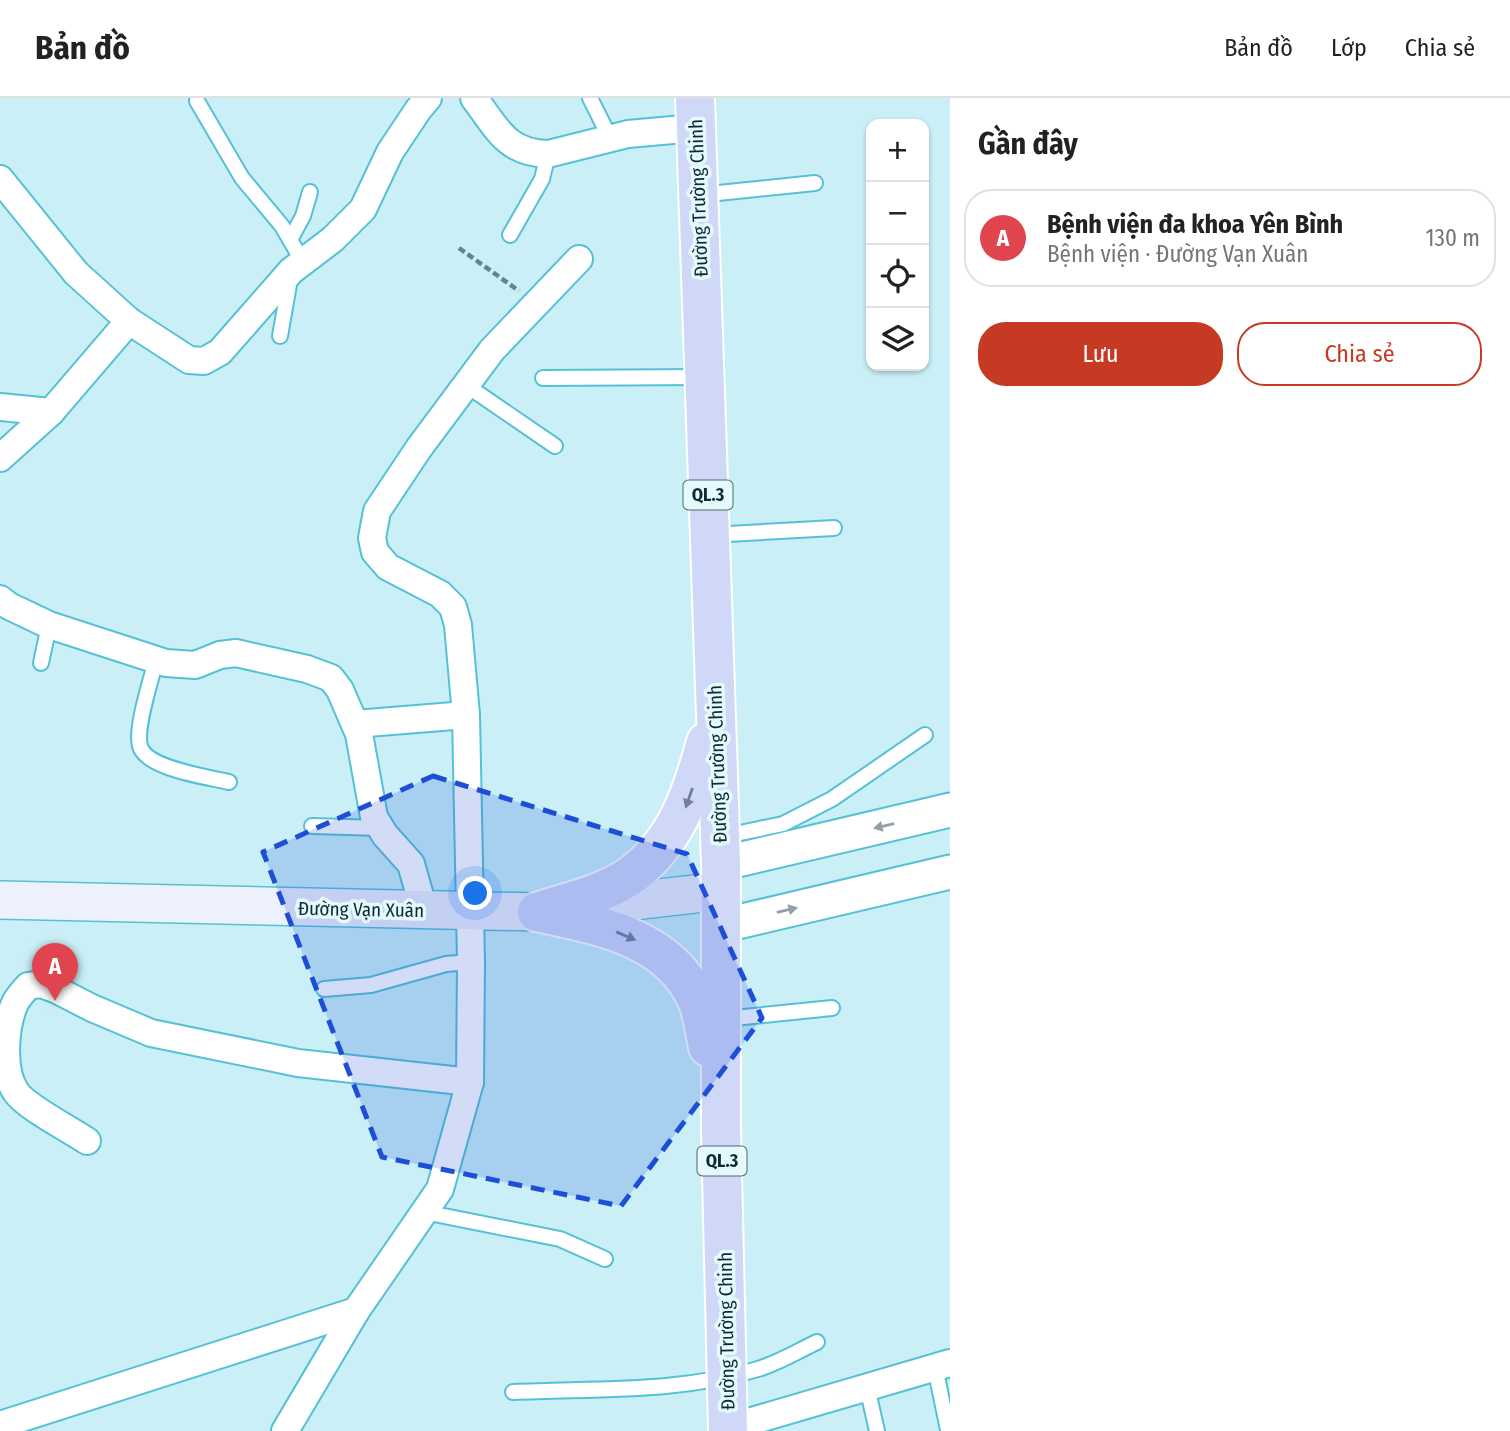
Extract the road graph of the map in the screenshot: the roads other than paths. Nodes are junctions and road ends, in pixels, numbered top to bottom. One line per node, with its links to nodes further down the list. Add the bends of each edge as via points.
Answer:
1 (474, 98): 7 (street, via 507,142 535,154)
2 (590, 98): 6 (lane)
3 (420, 100): 13 (street, via 363,209 333,239)
4 (198, 102): 13 (lane, via 242,178 282,226)
5 (695, 113): 6 (street); 11 (highway, Đường Trường Chinh / QL.3)
6 (610, 138): 7 (street)
7 (548, 154): 12 (lane, via 542,179)
8 (0, 180): 15 (street, via 76,273)
9 (815, 183): 11 (lane)
10 (310, 192): 13 (lane)
11 (697, 195): 17 (highway, Đường Trường Chinh / QL.3)
12 (510, 235)
13 (295, 257): 15 (street, via 220,352 204,361 189,360); 16 (lane)
14 (579, 259): 19 (street, via 492,350)
15 (128, 321): 21 (street)
16 (279, 336)
17 (704, 377): 18 (lane); 25 (highway, Đường Trường Chinh / QL.3)
18 (543, 379)
19 (466, 385): 22 (lane); 31 (street, via 377,511 372,538 388,567 440,594 453,607)
20 (0, 407): 21 (street)
21 (51, 412): 23 (street)
22 (555, 446)
23 (0, 458)
24 (834, 528): 25 (lane)
25 (709, 535): 30 (highway, Đường Trường Chinh / QL.3)
26 (1, 601): 27 (street)
27 (49, 625): 28 (street); 29 (lane)
28 (156, 660): 32 (street, via 195,665 236,653 307,669 331,678); 34 (lane, via 140,747 146,756 170,768)
29 (41, 663)
30 (715, 709): 39 (highway, Đường Trường Chinh / QL.3); 43 (highway, one-way to 43, via 684,812 653,854 609,887)
31 (466, 715): 32 (street); 42 (street)
32 (355, 724): 37 (street, via 374,817)
33 (925, 735): 39 (lane, via 832,799 783,824)
34 (229, 782)
35 (950, 810): 39 (street, Đường Vạn Xuân, one-way to 39)
36 (312, 826): 37 (lane)
37 (381, 828): 41 (street, via 411,864)
38 (950, 872): 39 (street, Đường Vạn Xuân, one-way to 38)
39 (720, 880): 43 (main road, Đường Vạn Xuân); 47 (highway, Đường Trường Chinh / QL.3)
40 (0, 900): 41 (main road, Đường Vạn Xuân)
41 (424, 910): 42 (main road, Đường Vạn Xuân)
42 (470, 911): 43 (main road, Đường Vạn Xuân); 44 (street)
43 (537, 912): 49 (highway, one-way to 49, via 617,931 646,945 680,974 696,999 705,1027)
44 (471, 962): 45 (lane, via 446,964 371,985); 48 (street)
45 (324, 989)
46 (832, 1008): 47 (lane)
47 (723, 1020): 49 (highway, Đường Trường Chinh / QL.3)
48 (470, 1082): 50 (street, via 298,1063 151,1033 55,989 28,986 16,1002 7,1028 7,1067 16,1093); 51 (street, via 440,1189)
49 (721, 1129): 56 (highway, Đường Trường Chinh / QL.3)
50 (87, 1141)
51 (424, 1212): 52 (lane, via 560,1240); 53 (street)
52 (605, 1259)
53 (356, 1311): 59 (street); 62 (street)
54 (817, 1342): 56 (lane, via 762,1368)
55 (942, 1365): 57 (street); 61 (lane)
56 (727, 1377): 58 (lane, via 657,1388); 60 (highway, Đường Trường Chinh / QL.3)
57 (867, 1387): 60 (street); 63 (lane)
58 (513, 1392)
59 (0, 1426)
60 (728, 1429)
61 (948, 1430)
62 (285, 1431)
63 (877, 1431)

